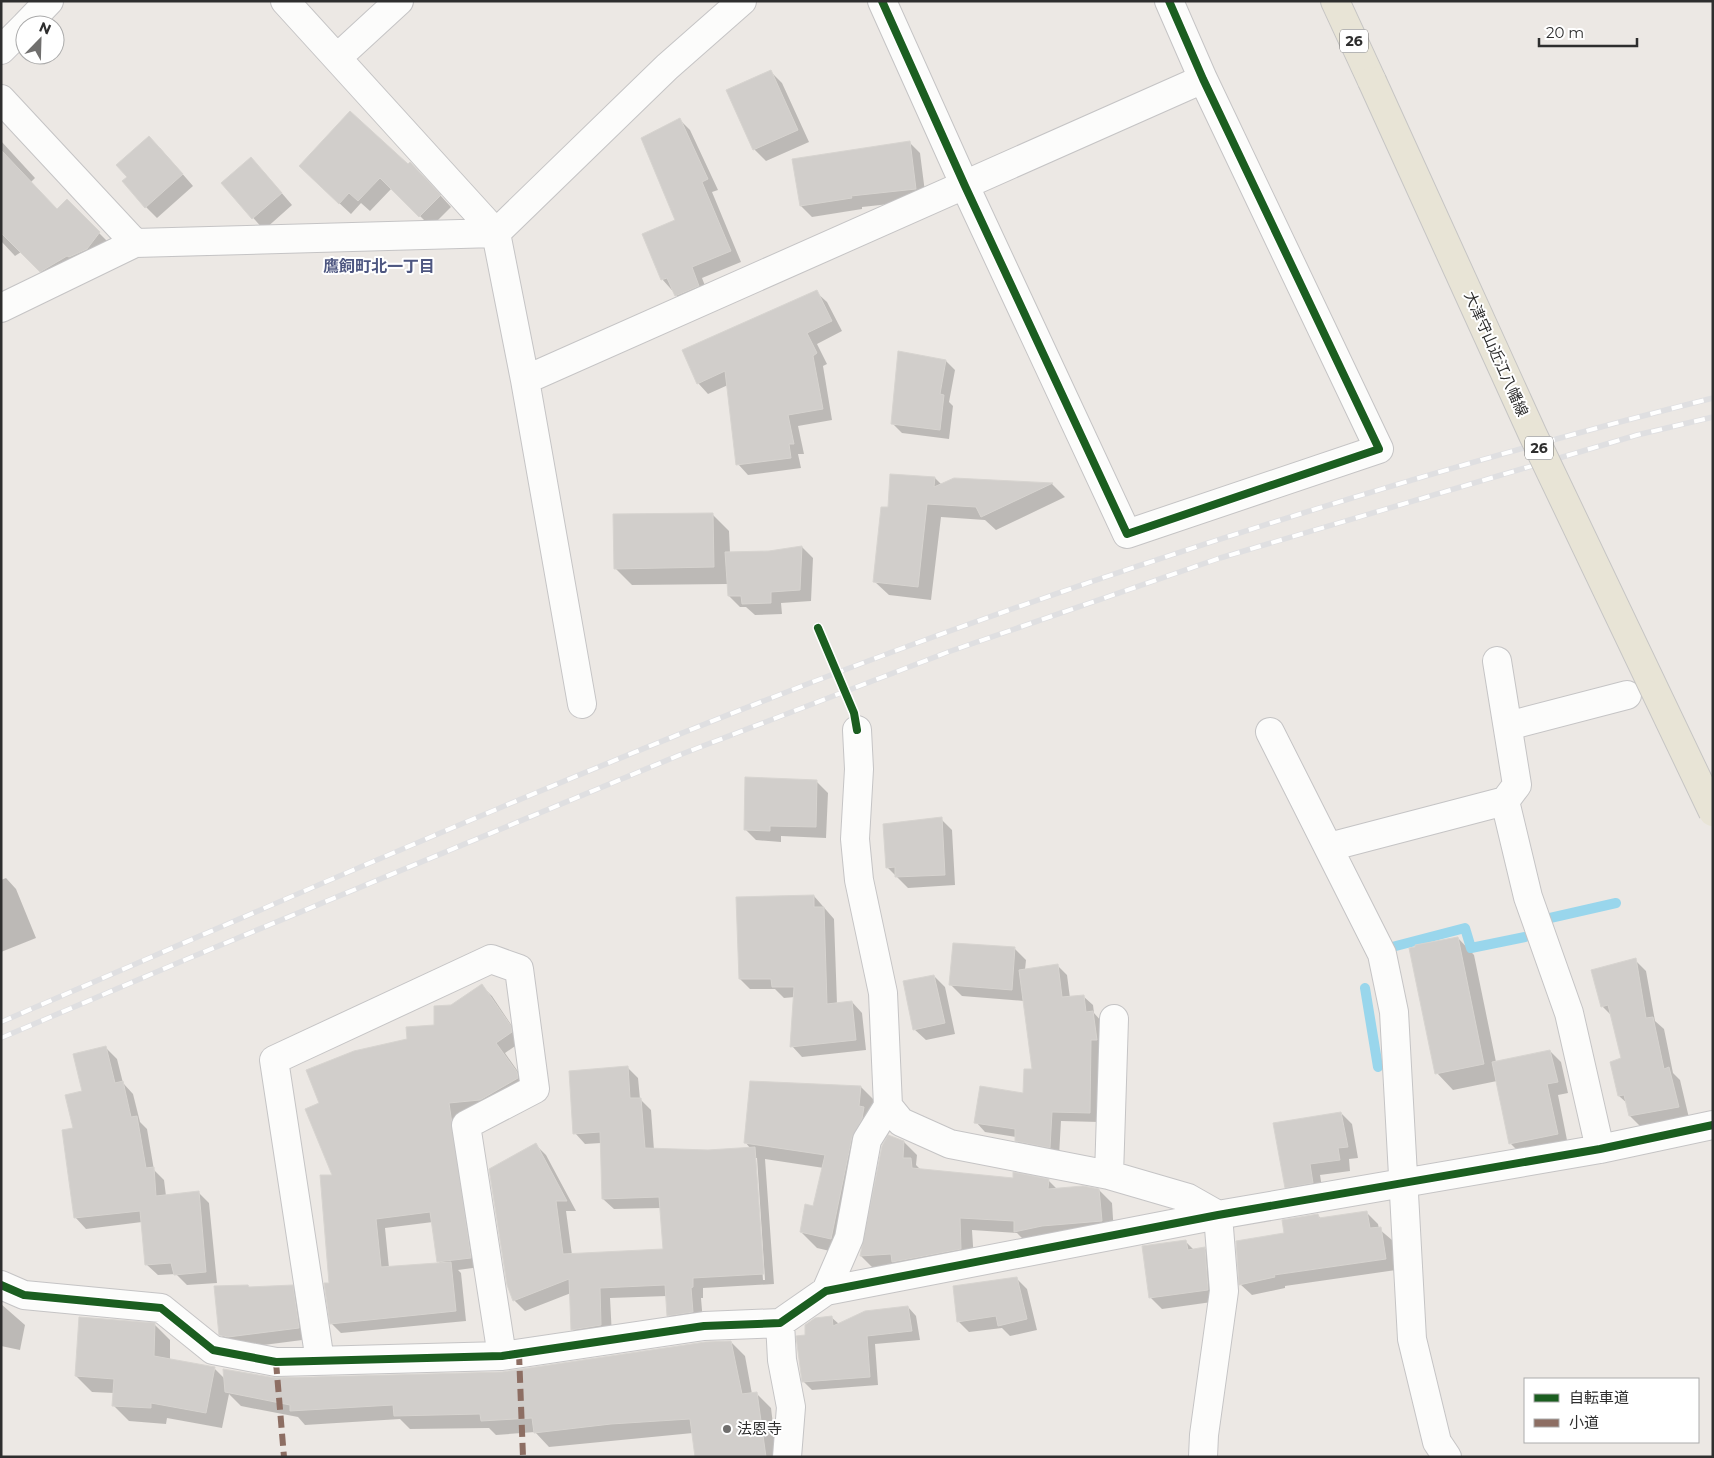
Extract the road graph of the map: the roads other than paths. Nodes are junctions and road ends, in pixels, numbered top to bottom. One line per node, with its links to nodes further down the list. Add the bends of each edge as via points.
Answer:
1 (49, 1): 8 (street)
2 (285, 1): 11 (street)
3 (399, 1): 11 (street)
4 (742, 1): 15 (street, via 667,67)
5 (882, 1): 14 (street)
6 (1169, 1): 12 (street)
7 (1336, 1): 26 (main road, 大津守山近江八幡線 / 26, bridge, via 1533,435)
8 (35, 15)
9 (15, 35): 10 (street)
10 (1, 50)
11 (337, 58): 15 (street)
12 (1203, 79): 14 (street); 14 (street, via 1378,449 1127,534)
13 (1, 99): 16 (street)
14 (964, 186): 18 (street)
15 (496, 233): 16 (street); 18 (street)
16 (135, 243): 17 (street)
17 (1, 308)
18 (525, 380): 21 (street)
19 (1497, 660): 22 (street)
20 (1627, 695): 22 (street)
21 (582, 704)
22 (1508, 726): 25 (street, via 1517,785)
23 (857, 730): 29 (street, via 859,769 855,840 859,880 883,993)
24 (1270, 732): 27 (street)
25 (1505, 801): 27 (street); 31 (street, via 1528,897 1569,1013)
26 (1713, 812)
27 (1330, 847): 33 (street, via 1384,962 1394,1012)
28 (1114, 1019): 32 (street)
29 (888, 1106): 32 (street, via 901,1122 950,1144); 36 (street, via 867,1140 849,1238)
30 (1713, 1125): 31 (street)
31 (1600, 1149): 33 (street)
32 (1109, 1174): 34 (street, via 1188,1198)
33 (1403, 1183): 34 (street); 42 (street, via 1412,1338 1437,1442)
34 (1218, 1214): 36 (street); 41 (street, via 1224,1290)
35 (1, 1285): 39 (street, via 24,1295 161,1308 213,1350 276,1362)
36 (826, 1291): 37 (street)
37 (780, 1322): 38 (street, via 704,1326); 40 (street, via 790,1408)
38 (502, 1356): 39 (street); 39 (street, via 466,1125 535,1089 519,969 491,959 274,1060)
39 (320, 1361)
40 (787, 1457)
41 (1203, 1457)
42 (1447, 1457)

